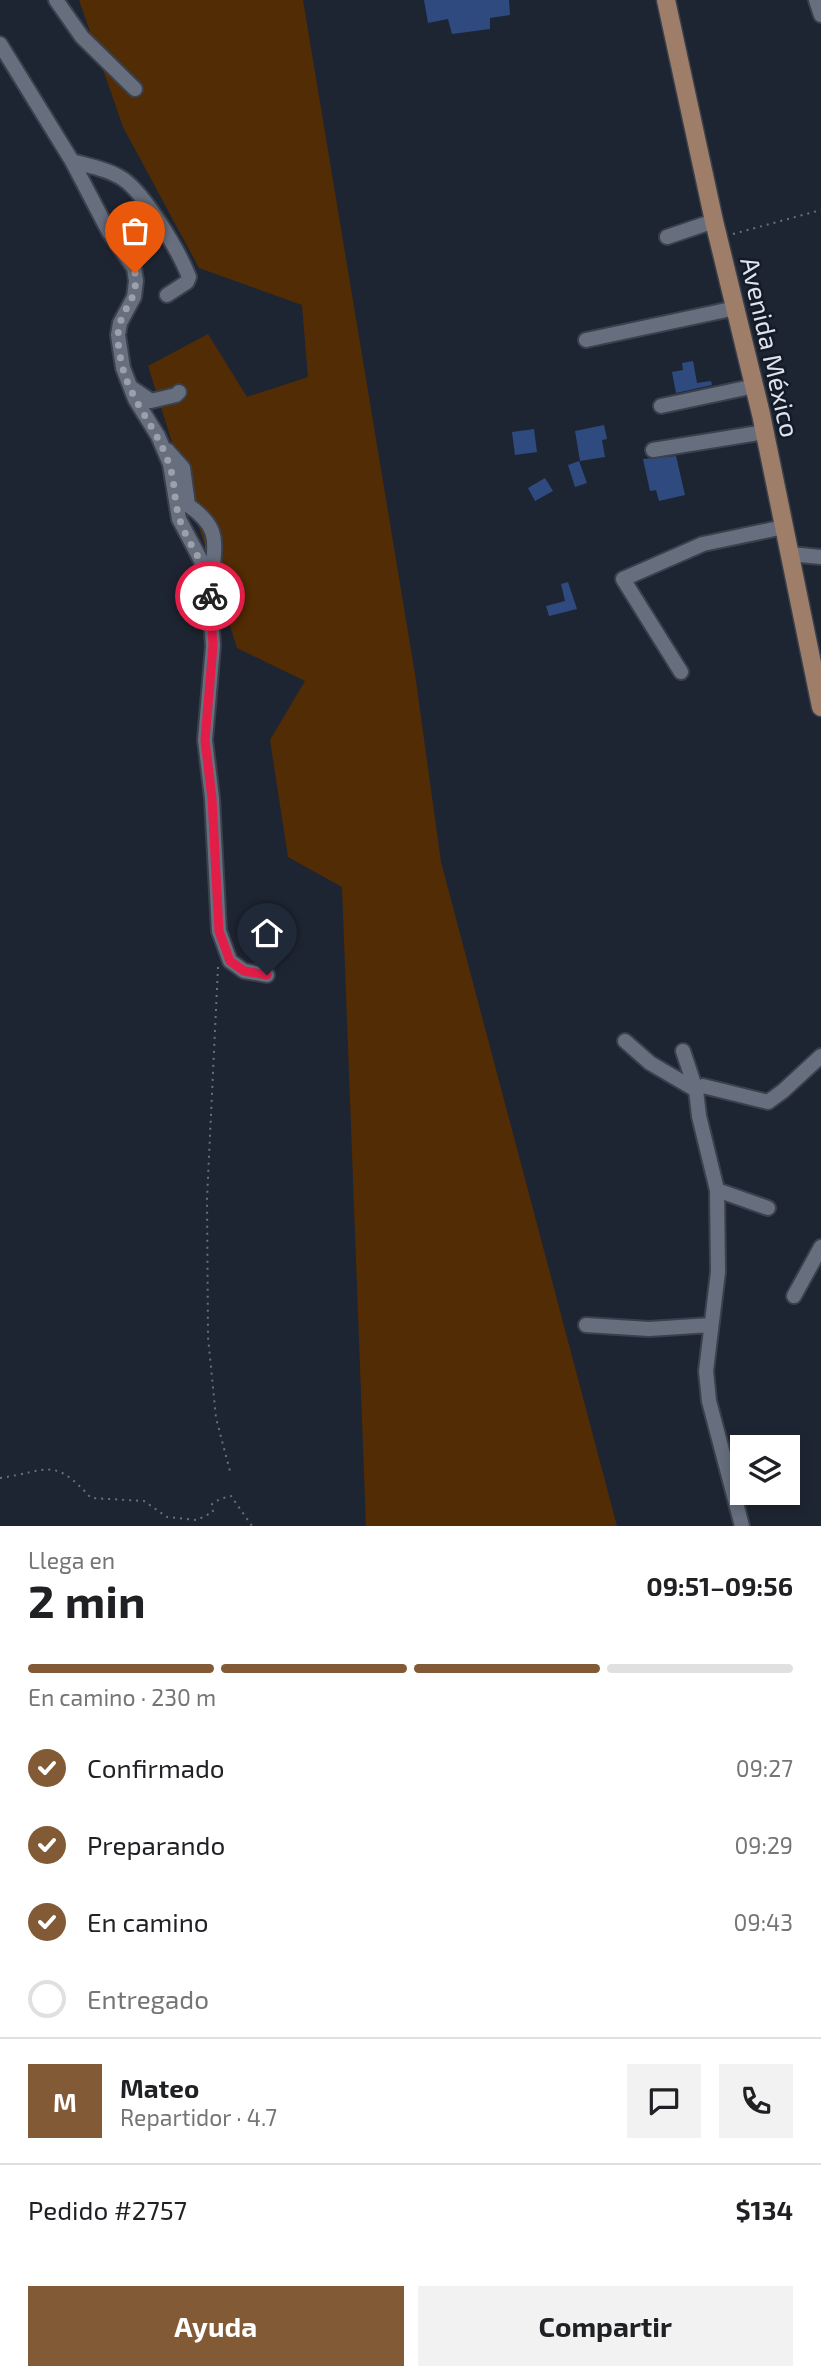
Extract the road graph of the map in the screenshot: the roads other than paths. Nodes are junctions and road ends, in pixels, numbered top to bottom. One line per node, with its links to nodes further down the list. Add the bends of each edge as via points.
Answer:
1 (56, 0): 6 (street, via 82,37)
2 (816, 0): 4 (street)
3 (668, 1): 8 (main road, Avenida México)
4 (821, 15)
5 (0, 44): 7 (street)
6 (135, 89)
7 (72, 161): 10 (street, via 122,178 159,223 189,277); 13 (street, via 109,232 134,268 134,297 118,335)
8 (717, 230): 9 (street); 11 (main road, Avenida México)
9 (667, 237)
10 (167, 295)
11 (736, 308): 12 (street); 14 (main road, Avenida México)
12 (586, 340)
13 (128, 384): 15 (street, via 152,401); 18 (street)
14 (755, 386): 16 (street); 17 (main road, Avenida México)
15 (179, 392)
16 (662, 406)
17 (765, 432): 19 (street); 20 (main road, Avenida México)
18 (163, 448): 23 (street, via 179,519 205,568); 23 (street, via 183,468 188,505 210,524 215,547)
19 (653, 450)
20 (784, 527): 21 (main road, Avenida México); 25 (street, via 703,544 623,579)
21 (790, 554): 22 (street); 24 (main road, Avenida México)
22 (821, 557)
23 (210, 594): 27 (street, via 213,646 205,740 219,931 230,961 244,971)
24 (814, 643): 26 (main road, Avenida México)
25 (681, 672)
26 (821, 707)
27 (267, 975)
28 (625, 1041): 31 (street, via 650,1063)
29 (683, 1051): 31 (street)
30 (821, 1056): 31 (street, via 768,1102 703,1086)
31 (696, 1090): 32 (street)
32 (717, 1190): 33 (street); 37 (street, via 718,1272)
33 (768, 1208)
34 (821, 1247): 35 (street)
35 (794, 1296)
36 (586, 1325): 37 (street, via 649,1329)
37 (711, 1325): 38 (street, via 706,1371 709,1401)
38 (742, 1525)

